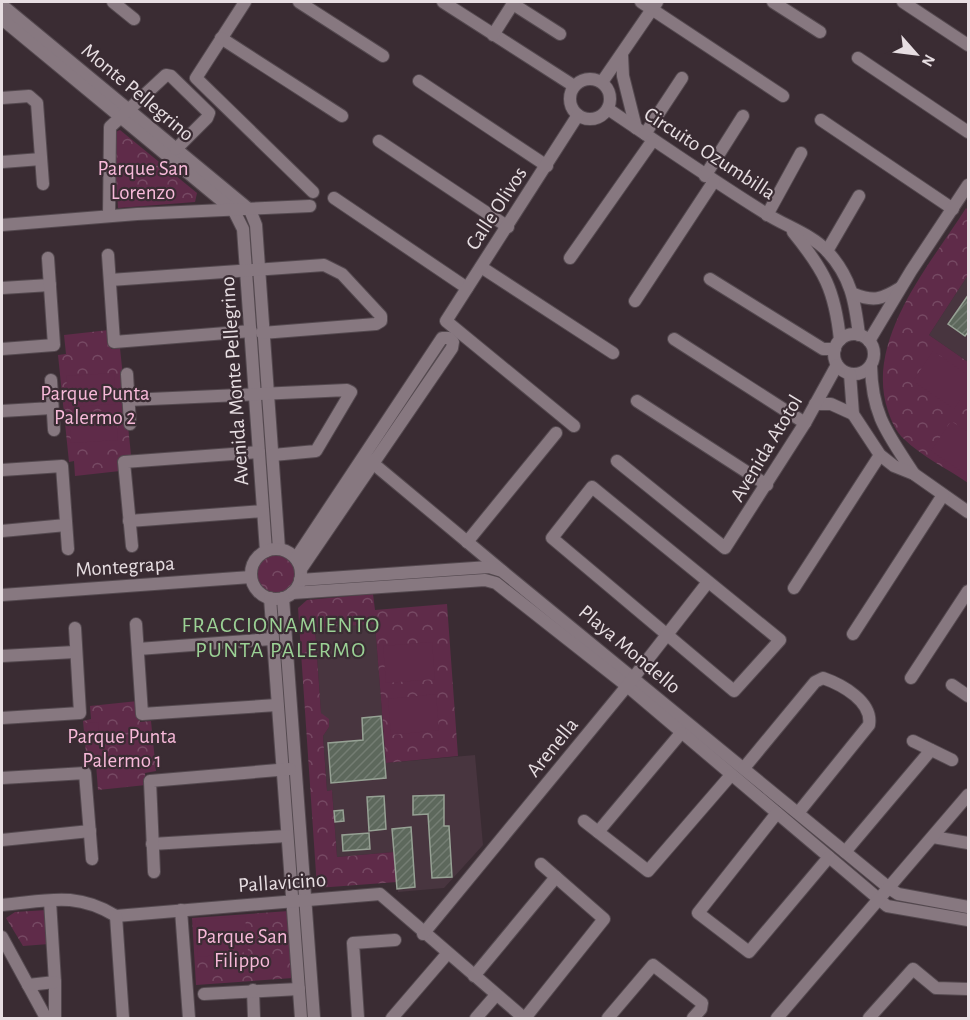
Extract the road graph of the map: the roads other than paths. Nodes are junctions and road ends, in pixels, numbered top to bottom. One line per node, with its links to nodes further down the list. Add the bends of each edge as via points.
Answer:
1 (245, 2): 16 (street)
2 (299, 2): 19 (street)
3 (443, 2): 15 (street)
4 (640, 2): 10 (street)
5 (773, 2): 13 (street)
6 (903, 2): 17 (street)
7 (117, 3): 12 (street)
8 (513, 3): 14 (street); 15 (street)
9 (2, 5): 28 (street, Monte Pellegrino)
10 (654, 5): 18 (street); 25 (street)
11 (2, 19): 28 (street, Monte Pellegrino)
12 (134, 19)
13 (820, 32)
14 (560, 34)
15 (493, 35): 24 (street)
16 (221, 38): 31 (street); 44 (street, via 196,78)
17 (969, 45)
18 (622, 55): 23 (street); 34 (street, via 623,76)
19 (383, 56)
20 (858, 58): 33 (street)
21 (682, 78): 34 (street)
22 (419, 81): 40 (street)
23 (602, 82): 24 (street, via 592,78); 27 (street, via 609,89)
24 (574, 86): 29 (street, via 570,96)
25 (783, 96)
26 (2, 98): 38 (street, via 29,96 37,103)
27 (608, 109): 29 (street, via 600,117); 34 (street, Circuito Ozumbilla)
28 (125, 113): 36 (street, Monte Pellegrino); 36 (street, via 166,75 171,75 209,113); 51 (street, Monte Pellegrino); 53 (street, via 109,131)
29 (578, 115): 40 (street, Calle Olivos)
30 (743, 116): 41 (street)
31 (342, 117)
32 (822, 120): 49 (street)
33 (969, 132)
34 (645, 134): 41 (street, Circuito Ozumbilla); 60 (street)
35 (379, 141): 55 (street)
36 (176, 149): 50 (street, Monte Pellegrino)
37 (801, 153): 52 (street)
38 (41, 159): 39 (street); 42 (street)
39 (2, 162)
40 (547, 166): 55 (street, Calle Olivos)
41 (710, 178): 52 (street, Circuito Ozumbilla); 70 (street)
42 (43, 184)
43 (969, 185): 47 (street)
44 (313, 192)
45 (860, 196): 57 (street)
46 (334, 198): 67 (street)
47 (965, 199): 49 (street)
48 (310, 206): 50 (street)
49 (953, 209): 68 (street)
50 (250, 210): 51 (street); 62 (street, Avenida Monte Pellegrino, via 256,225)
51 (234, 211): 53 (street); 62 (street, Avenida Monte Pellegrino, via 243,229)
52 (767, 215): 56 (street, Circuito Ozumbilla)
53 (109, 216): 54 (street)
54 (2, 225)
55 (508, 227): 61 (street, Calle Olivos)
56 (790, 229): 57 (street, Circuito Ozumbilla); 74 (street, Circuito Ozumbilla, via 819,263 830,287 837,312)
57 (827, 251): 69 (street, Circuito Ozumbilla)
58 (108, 255): 64 (street)
59 (48, 258): 65 (street)
60 (570, 258)
61 (481, 267): 67 (street, Calle Olivos); 76 (street)
62 (253, 272): 64 (street); 71 (street, Avenida Monte Pellegrino); 71 (street, via 324,265 333,268 381,316 376,324)
63 (710, 279): 74 (street, via 823,349)
64 (110, 280): 71 (street, via 114,342)
65 (50, 285): 66 (street); 75 (street, via 54,345)
66 (2, 288)
67 (467, 288): 92 (street, Calle Olivos, via 446,321)
68 (901, 288): 69 (street, via 883,299); 72 (street)
69 (854, 294): 72 (street, Circuito Ozumbilla)
70 (635, 301)
71 (256, 332): 82 (street, Avenida Monte Pellegrino); 83 (street, Avenida Monte Pellegrino)
72 (864, 338): 74 (street, via 849,335); 78 (street, via 874,349)
73 (674, 339): 90 (street)
74 (837, 344): 77 (street)
75 (2, 349)
76 (613, 353)
77 (837, 365): 80 (street); 86 (street, Avenida Atotol)
78 (871, 366): 80 (street, via 862,374); 102 (street, via 874,406 884,429)
79 (127, 374): 84 (street)
80 (850, 375): 89 (street)
81 (51, 380): 87 (street)
82 (254, 394): 83 (street); 84 (street); 95 (street, Avenida Monte Pellegrino)
83 (268, 394): 96 (street, Avenida Monte Pellegrino); 96 (street, via 347,390 351,395 316,451)
84 (128, 400): 91 (street)
85 (637, 401): 103 (street)
86 (815, 404): 89 (street, via 831,404); 90 (street, Avenida Atotol)
87 (52, 408): 88 (street); 93 (street)
88 (2, 411)
89 (853, 414): 97 (street)
90 (805, 423): 103 (street, Avenida Atotol)
91 (130, 424)
92 (574, 426)
93 (54, 430)
94 (556, 433): 110 (street)
95 (259, 452): 105 (street, Avenida Monte Pellegrino); 107 (street, via 124,462)
96 (273, 455): 113 (street, Avenida Monte Pellegrino)
97 (880, 455): 102 (street); 119 (street)
98 (363, 456): 100 (street); 100 (street, via 442,338 449,338 452,348); 114 (street)
99 (617, 461): 103 (street, Avenida Atotol, via 725,548)
100 (375, 463): 110 (street); 114 (street)
101 (2, 470): 108 (street, via 62,466)
102 (914, 474): 104 (street)
103 (767, 485)
104 (943, 495): 106 (street); 127 (street)
105 (263, 511): 107 (street); 113 (street, Avenida Monte Pellegrino)
106 (969, 512)
107 (129, 521): 111 (street)
108 (66, 525): 109 (street); 112 (street)
109 (2, 531)
110 (467, 542): 115 (street)
111 (132, 546)
112 (69, 549)
113 (273, 550): 114 (street); 116 (street, via 258,557)
114 (299, 569): 117 (street, Playa Mondello); 122 (street)
115 (502, 571): 117 (street, Playa Mondello, via 489,567); 133 (street, Playa Mondello)
116 (251, 577): 121 (street, Montegrapa); 123 (street, via 258,591)
117 (414, 579): 122 (street, Playa Mondello); 133 (street, Playa Mondello, via 496,583)
118 (708, 582): 126 (street, Arenella); 126 (street, via 780,640 734,690); 126 (street, via 592,487 552,538)
119 (794, 588)
120 (969, 591): 132 (street)
121 (2, 595)
122 (288, 595): 123 (street); 143 (street)
123 (270, 598): 128 (street)
124 (136, 624): 129 (street)
125 (75, 628): 130 (street)
126 (666, 634): 133 (street, Arenella)
127 (853, 634)
128 (272, 639): 129 (street); 136 (street)
129 (138, 649): 136 (street, via 142,714)
130 (75, 652): 131 (street); 137 (street, via 80,713)
131 (2, 656)
132 (911, 678)
133 (630, 682): 138 (street, Playa Mondello); 142 (street, Playa Mondello); 174 (street, Arenella)
134 (952, 685): 135 (street)
135 (969, 696)
136 (277, 705): 144 (street)
137 (2, 718)
138 (681, 733): 145 (street, Playa Mondello); 152 (street)
139 (913, 741): 140 (street)
140 (931, 750): 141 (street); 158 (street)
141 (952, 760)
142 (744, 768): 149 (street, Playa Mondello); 149 (street, via 815,682 823,678 834,682 867,706 871,715 869,725)
143 (296, 769): 144 (street); 165 (street)
144 (282, 770): 153 (street); 157 (street, via 152,779)
145 (731, 775): 148 (street, Playa Mondello); 152 (street, via 648,871)
146 (2, 778): 151 (street, via 85,773)
147 (969, 795): 154 (street)
148 (777, 813): 159 (street, Playa Mondello); 159 (street, via 698,913 749,952)
149 (798, 813): 158 (street, Playa Mondello)
150 (584, 821): 152 (street)
151 (90, 831): 155 (street); 160 (street)
152 (598, 832)
153 (287, 836): 157 (street); 168 (street)
154 (933, 837): 156 (street); 164 (street)
155 (2, 840)
156 (969, 843)
157 (152, 844): 162 (street)
158 (845, 852): 164 (street, Playa Mondello)
159 (829, 857): 166 (street, Playa Mondello)
160 (92, 859)
161 (541, 864): 163 (street)
162 (154, 872)
163 (556, 877): 178 (street); 196 (street, via 604,919)
164 (889, 888): 166 (street); 170 (street, via 898,894)
165 (306, 900): 168 (street, Pallavicino); 174 (street, Pallavicino, via 380,894); 192 (street)
166 (879, 900): 173 (street, via 887,906); 199 (street)
167 (50, 901): 169 (street); 172 (street, via 85,901); 179 (street)
168 (292, 901): 171 (street, Pallavicino); 181 (street)
169 (2, 905)
170 (969, 907)
171 (181, 910): 172 (street, Pallavicino); 189 (street)
172 (116, 916): 188 (street)
173 (969, 920)
174 (423, 934): 177 (street, Pallavicino)
175 (2, 938): 180 (street)
176 (395, 940): 193 (street, via 353,943)
177 (447, 954): 178 (street, Pallavicino); 194 (street)
178 (474, 976): 185 (street, Pallavicino)
179 (56, 982): 180 (street); 187 (street)
180 (28, 985): 186 (street)
181 (298, 989): 183 (street); 191 (street)
182 (969, 989): 200 (street, via 936,988 913,969)
183 (253, 990): 184 (street); 190 (street)
184 (204, 994)
185 (496, 995): 195 (street); 196 (street, Pallavicino)
186 (46, 1018)
187 (55, 1018)
188 (123, 1018)
189 (189, 1018)
190 (254, 1018)
191 (301, 1018)
192 (314, 1018)
193 (358, 1018)
194 (392, 1018)
195 (476, 1018)
196 (524, 1018)
197 (608, 1018): 198 (street, via 653,965 702,1003)
198 (693, 1018)
199 (777, 1018)
200 (869, 1018)

